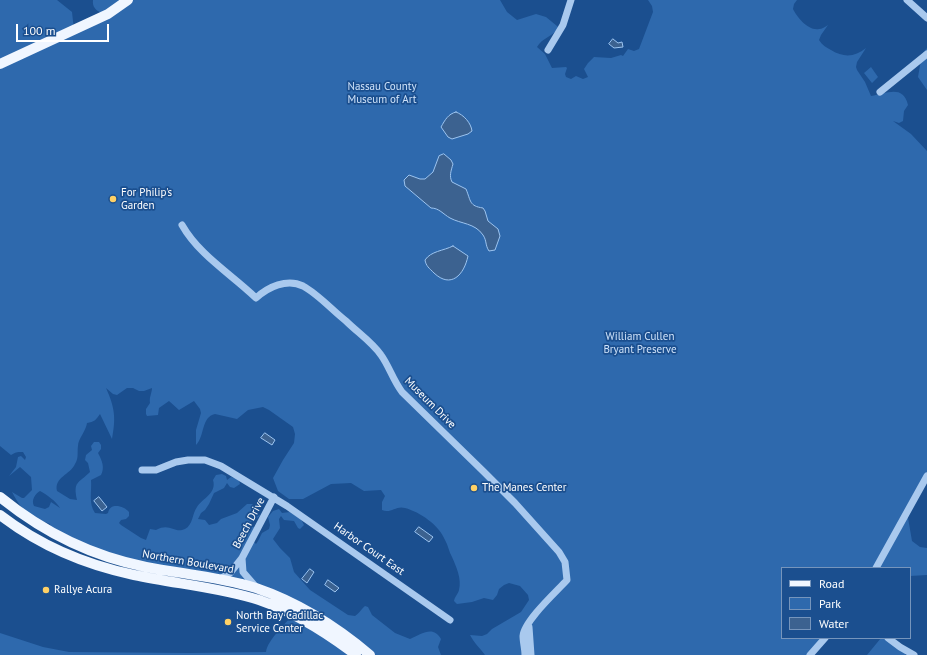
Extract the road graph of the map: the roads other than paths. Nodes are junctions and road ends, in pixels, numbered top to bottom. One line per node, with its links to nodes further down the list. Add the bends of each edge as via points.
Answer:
1 (128, 0): 7 (main road, via 108,14)
2 (571, 0): 5 (street, via 563,25)
3 (907, 0): 4 (street)
4 (927, 18)
5 (548, 50)
6 (927, 54): 8 (street)
7 (0, 64)
8 (880, 92)
9 (182, 225): 21 (street, Museum Drive, via 197,246 256,298 263,291 287,283 303,286 321,299 375,348 386,362 394,382 402,392 515,503 559,552 565,562 567,580)
10 (142, 470): 13 (street, Harbor Court East, via 156,470 181,461 205,460 221,466)
11 (927, 476): 17 (street)
12 (0, 497): 14 (main road, Northern Boulevard)
13 (274, 497): 16 (street, Beech Drive); 20 (street, Harbor Court East)
14 (16, 510): 15 (main road); 18 (main road, Northern Boulevard, via 50,532 101,555 147,567)
15 (4, 518): 24 (main road, Northern Boulevard, via 52,547 107,569 260,600 313,625)
16 (242, 558): 18 (street, Beech Drive); 19 (street, Beech Drive, via 243,572)
17 (877, 567)
18 (220, 579): 19 (main road, Northern Boulevard)
19 (257, 589): 25 (main road, Northern Boulevard, via 328,623)
20 (450, 620)
21 (529, 623): 26 (street, Museum Drive, via 524,636); 27 (street)
22 (824, 639): 28 (street)
23 (889, 639): 29 (street)
24 (356, 655)
25 (370, 655)
26 (525, 655)
27 (531, 655)
28 (810, 655)
29 (914, 655)

